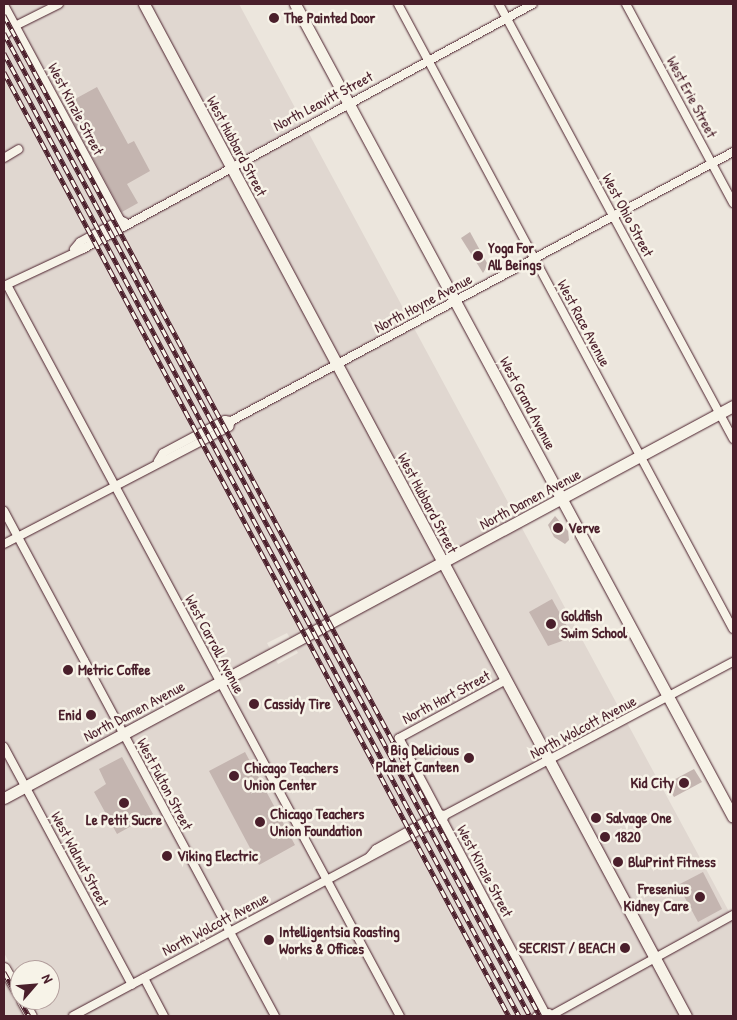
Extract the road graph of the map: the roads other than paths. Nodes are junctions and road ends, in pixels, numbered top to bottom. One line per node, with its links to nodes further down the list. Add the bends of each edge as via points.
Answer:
1 (59, 4): 10 (street)
2 (144, 4): 19 (main road, West Hubbard Street)
3 (295, 4): 14 (main road, West Grand Avenue)
4 (398, 4): 13 (street, West Race Avenue)
5 (499, 4): 9 (street, West Ohio Street)
6 (532, 4): 9 (street, North Leavitt Street)
7 (626, 4): 18 (street, West Erie Street)
8 (4, 5): 10 (street, West Kinzie Street)
9 (507, 18): 13 (street, North Leavitt Street); 21 (street, West Ohio Street)
10 (15, 26): 11 (street); 12 (street); 22 (street, West Kinzie Street)
11 (4, 27)
12 (4, 36)
13 (428, 60): 14 (street, North Leavitt Street); 23 (street, West Race Avenue)
14 (348, 102): 19 (street, North Leavitt Street); 25 (main road, West Grand Avenue)
15 (19, 149): 17 (street)
16 (733, 152): 18 (street, North Hoyne Avenue)
17 (4, 158)
18 (712, 164): 20 (street, West Erie Street); 21 (street, North Hoyne Avenue)
19 (231, 166): 22 (street, North Leavitt Street); 26 (main road, West Hubbard Street)
20 (733, 203)
21 (614, 217): 23 (street, North Hoyne Avenue); 28 (street, West Ohio Street)
22 (123, 223): 24 (street, North Leavitt Street)
23 (534, 259): 25 (street, North Hoyne Avenue); 30 (street, West Race Avenue)
24 (5, 286): 31 (street, West Carroll Avenue)
25 (456, 302): 26 (street, North Hoyne Avenue); 32 (main road, West Grand Avenue)
26 (337, 364): 31 (street, North Hoyne Avenue, via 163,453 158,461); 36 (main road, West Hubbard Street)
27 (733, 406): 28 (main road, North Damen Avenue)
28 (720, 414): 29 (street, West Ohio Street); 30 (main road, North Damen Avenue)
29 (733, 439)
30 (640, 456): 32 (main road, North Damen Avenue); 37 (street, West Race Avenue)
31 (114, 484): 34 (street, North Hoyne Avenue); 40 (street, West Carroll Avenue)
32 (562, 498): 36 (main road, North Damen Avenue); 41 (main road, West Grand Avenue)
33 (4, 511): 34 (street, West Fulton Street)
34 (17, 536): 35 (street, North Hoyne Avenue); 42 (street, West Fulton Street)
35 (4, 544)
36 (443, 562): 39 (main road, West Hubbard Street); 40 (main road, North Damen Avenue)
37 (733, 629)
38 (733, 662): 41 (street, North Wolcott Avenue)
39 (506, 680): 43 (street, North Hart Street); 45 (main road, West Hubbard Street)
40 (220, 682): 42 (main road, North Damen Avenue); 50 (street, West Carroll Avenue)
41 (669, 697): 45 (street, North Wolcott Avenue); 49 (main road, West Grand Avenue)
42 (123, 734): 46 (main road, North Damen Avenue); 52 (street, West Fulton Street)
43 (399, 738): 48 (street, West Kinzie Street)
44 (4, 747): 46 (street, West Walnut Street)
45 (549, 760): 48 (street, North Wolcott Avenue); 53 (main road, West Hubbard Street)
46 (25, 786): 47 (main road, North Damen Avenue); 55 (street, West Walnut Street)
47 (4, 798)
48 (442, 817): 50 (street, North Wolcott Avenue, via 379,855 370,856); 56 (street, West Kinzie Street)
49 (733, 817)
50 (326, 879): 52 (street, North Wolcott Avenue); 60 (street, West Carroll Avenue)
51 (733, 915): 53 (street)
52 (229, 932): 54 (street, North Wolcott Avenue); 59 (street, West Fulton Street)
53 (655, 957): 56 (street); 61 (main road, West Hubbard Street)
54 (144, 978): 55 (street, North Wolcott Avenue); 58 (street)
55 (132, 984): 57 (street, North Wolcott Avenue)
56 (546, 1015)
57 (74, 1016)
58 (164, 1016)
59 (275, 1016)
60 (400, 1016)
61 (686, 1016)

